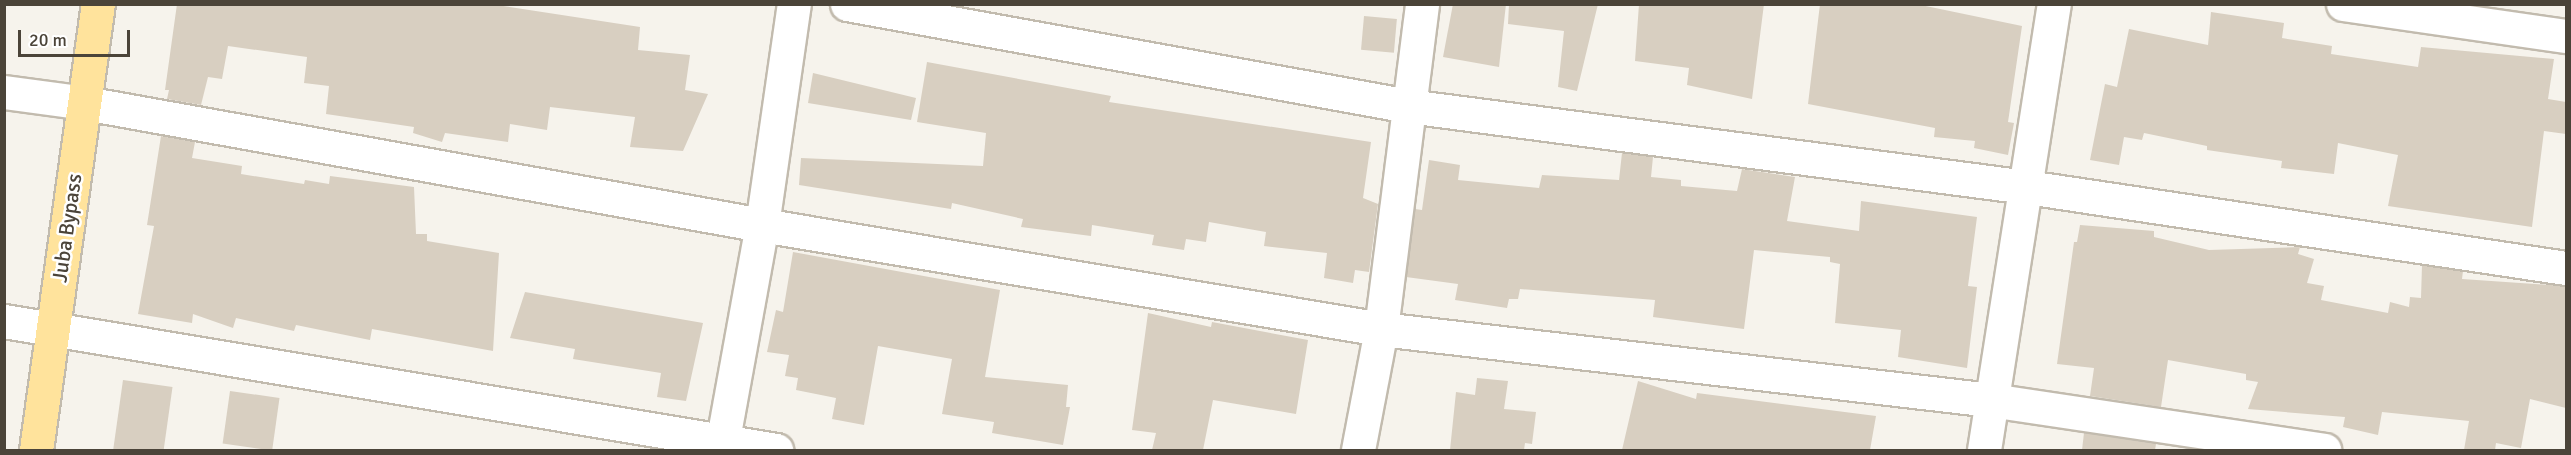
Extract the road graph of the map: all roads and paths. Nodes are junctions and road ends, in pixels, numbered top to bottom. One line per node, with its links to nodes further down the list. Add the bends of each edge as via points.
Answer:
1 (98, 4): 9 (main road, Juba Bypass)
2 (794, 4): 12 (street)
3 (847, 4): 10 (street)
4 (1422, 4): 10 (street)
5 (2054, 4): 11 (street)
6 (2343, 4): 7 (street)
7 (2566, 36)
8 (4, 92): 9 (street)
9 (85, 103): 12 (street); 15 (main road, Juba Bypass)
10 (1408, 106): 11 (street); 16 (street)
11 (2027, 187): 13 (street); 17 (street)
12 (762, 225): 16 (street); 18 (street)
13 (2566, 268)
14 (4, 321): 15 (street)
15 (53, 327): 18 (street); 19 (main road, Juba Bypass)
16 (1381, 329): 17 (street); 21 (street)
17 (1990, 400): 22 (street); 23 (street)
18 (722, 446): 20 (street)
19 (36, 450)
20 (776, 450)
21 (1358, 450)
22 (1983, 450)
23 (2325, 450)

